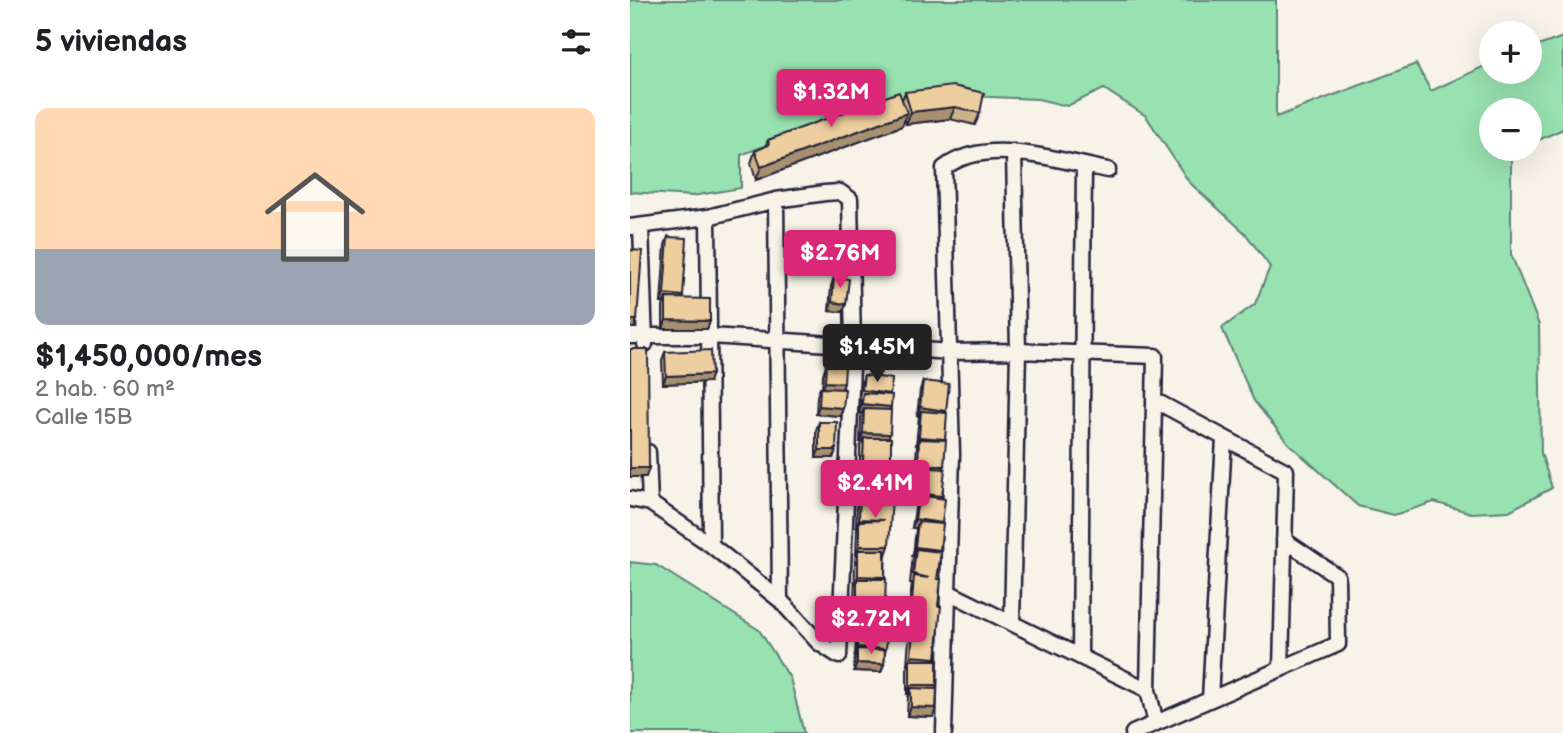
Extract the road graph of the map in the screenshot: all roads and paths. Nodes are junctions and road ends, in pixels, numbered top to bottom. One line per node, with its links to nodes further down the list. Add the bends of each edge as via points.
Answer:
1 (1014, 152): 2 (street); 11 (street); 12 (street, via 969,155 944,168)
2 (1084, 165): 3 (street); 13 (street)
3 (1108, 170)
4 (776, 200): 5 (street); 9 (street); 10 (street, via 841,192 850,198)
5 (708, 216): 6 (street); 8 (street)
6 (636, 226): 7 (street)
7 (637, 336): 8 (street); 14 (street)
8 (710, 336): 9 (street); 21 (street)
9 (776, 341): 10 (street); 23 (street)
10 (853, 345): 12 (street); 23 (street, via 839,656 819,643)
11 (1018, 351): 12 (street); 13 (street); 24 (street)
12 (951, 352): 22 (street)
13 (1083, 352): 15 (street, via 1154,356); 25 (street)
14 (645, 364)
15 (1154, 400): 17 (street); 27 (street)
16 (648, 433): 19 (street)
17 (1224, 438): 20 (street, via 1286,471); 28 (street)
18 (630, 499): 19 (street)
19 (650, 503): 21 (street)
20 (1284, 540): 26 (street); 26 (street, via 1337,576 1338,643)
21 (711, 545): 23 (street)
22 (950, 593): 24 (street); 30 (street)
23 (780, 600)
24 (1012, 623): 25 (street)
25 (1080, 656): 27 (street)
26 (1281, 669): 28 (street)
27 (1148, 690): 29 (street)
28 (1210, 699): 29 (street)
29 (1156, 723): 31 (street)
30 (944, 733)
31 (1133, 733)

